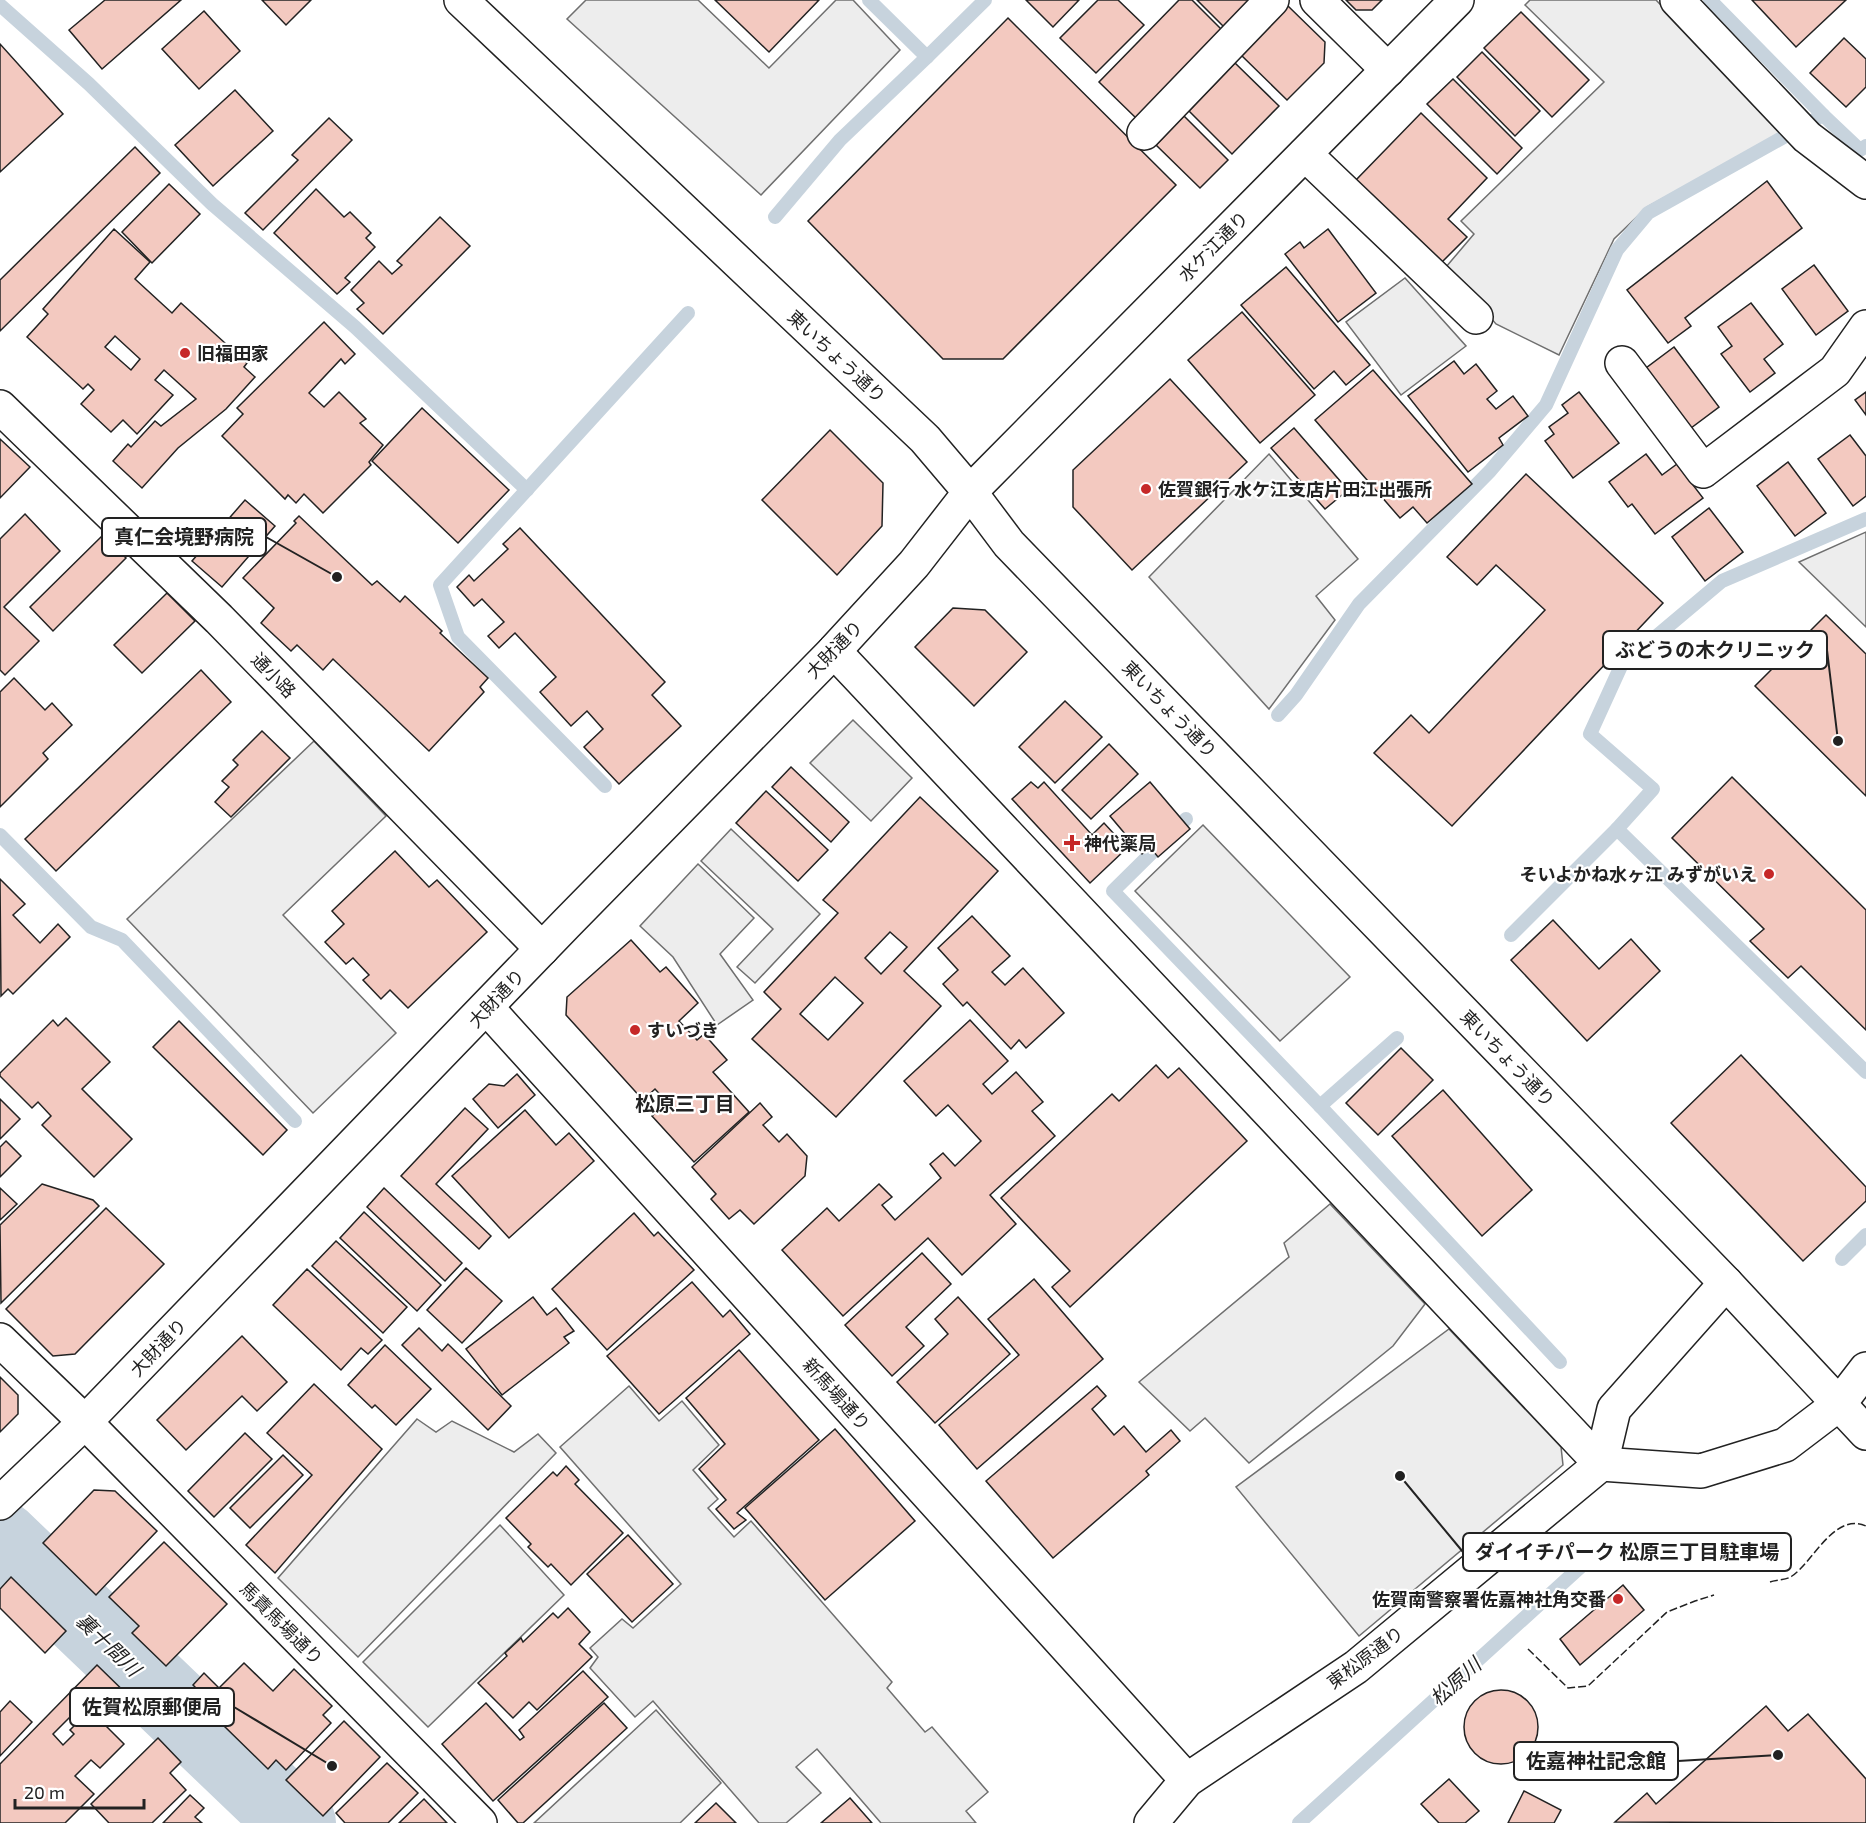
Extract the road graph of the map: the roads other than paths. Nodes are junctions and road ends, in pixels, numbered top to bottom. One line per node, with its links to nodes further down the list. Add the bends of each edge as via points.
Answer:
1 (461, 0): 14 (main road, 東いちょう通り, via 925,439)
2 (1272, 0): 7 (main road)
3 (1317, 0): 6 (main road)
4 (1456, 0): 6 (main road, 水ケ江通り)
5 (1677, 0): 9 (main road, via 1797,126)
6 (1389, 70): 8 (main road, 水ケ江通り)
7 (1144, 132)
8 (1305, 154): 10 (main road); 14 (main road, 水ケ江通り)
9 (1866, 182)
10 (1476, 317)
11 (1866, 327): 12 (main road, via 1835,371 1703,471)
12 (1622, 363)
13 (0, 407): 16 (main road, 通小路, via 219,619)
14 (970, 492): 15 (main road, 大財通り, via 914,564); 18 (main road, 東いちょう通り, via 1009,544)
15 (834, 651): 16 (main road, 大財通り); 24 (main road)
16 (542, 949): 17 (main road, 大財通り)
17 (487, 1008): 22 (main road, 大財通り); 26 (main road, 新馬場通り)
18 (1726, 1283): 21 (main road, 東いちょう通り); 24 (main road, via 1614,1409)
19 (0, 1340): 22 (main road, 馬責馬場通り)
20 (1866, 1369): 21 (main road)
21 (1839, 1404): 23 (main road, 東いちょう通り); 24 (main road, via 1785,1445 1701,1471)
22 (85, 1422): 25 (main road, 大財通り); 27 (main road, 馬責馬場通り)
23 (1866, 1433)
24 (1601, 1464): 26 (main road, 東松原通り, via 1356,1667)
25 (5, 1498)
26 (1187, 1780): 28 (main road, 東松原通り)
27 (480, 1823)
28 (1151, 1823)

